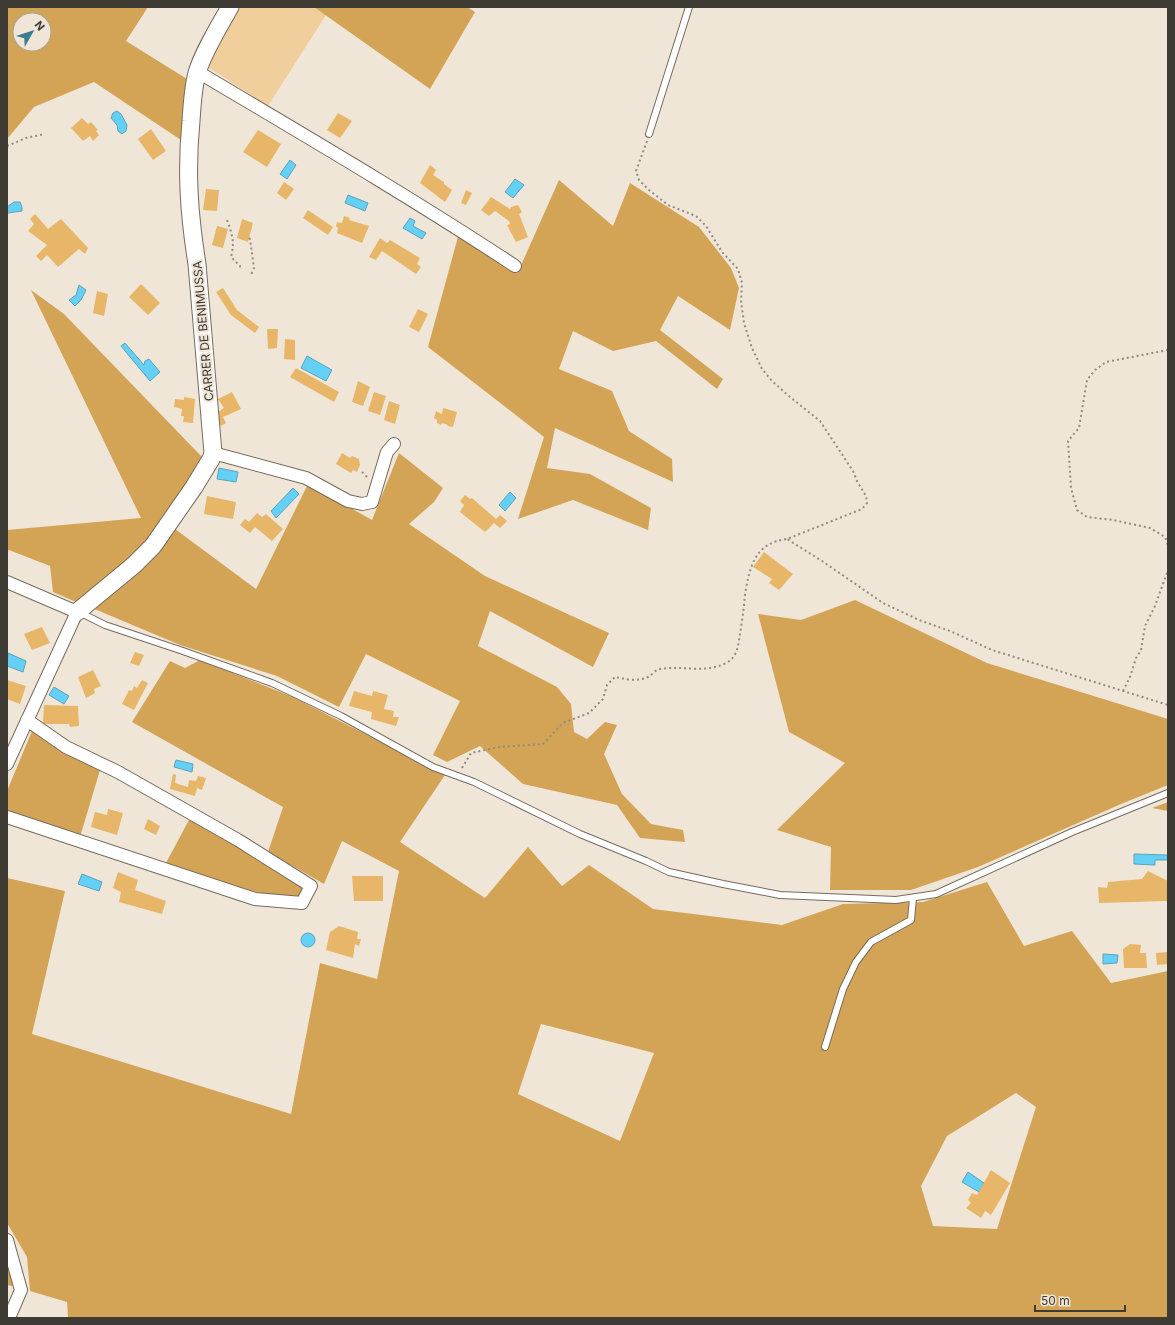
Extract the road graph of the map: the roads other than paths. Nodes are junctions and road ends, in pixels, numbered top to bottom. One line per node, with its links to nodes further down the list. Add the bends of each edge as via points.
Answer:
1 (230, 7): 3 (street, CARRER DE BENIMUSSA)
2 (689, 7): 4 (lane)
3 (198, 72): 5 (street, via 349,162); 7 (street, CARRER DE BENIMUSSA, via 193,91 188,149 189,199)
4 (649, 134)
5 (515, 266)
6 (394, 444): 7 (street, via 387,452 372,502 362,504 348,501 306,478)
7 (213, 453): 9 (street, via 194,488 153,546)
8 (7, 582): 9 (street)
9 (77, 612): 10 (street); 14 (lane, via 105,625 272,683 433,766 474,782 580,834 669,872 780,895 896,900)
10 (27, 720): 11 (street); 13 (street, via 66,747 118,772 238,840 311,886 302,903 255,899)
11 (7, 764)
12 (1168, 793): 14 (lane, via 1072,832 936,894)
13 (7, 817)
14 (913, 898): 15 (lane, via 911,920 870,942 856,962 843,989)
15 (825, 1047)
16 (7, 1240): 17 (street, via 21,1290)
17 (9, 1318)

